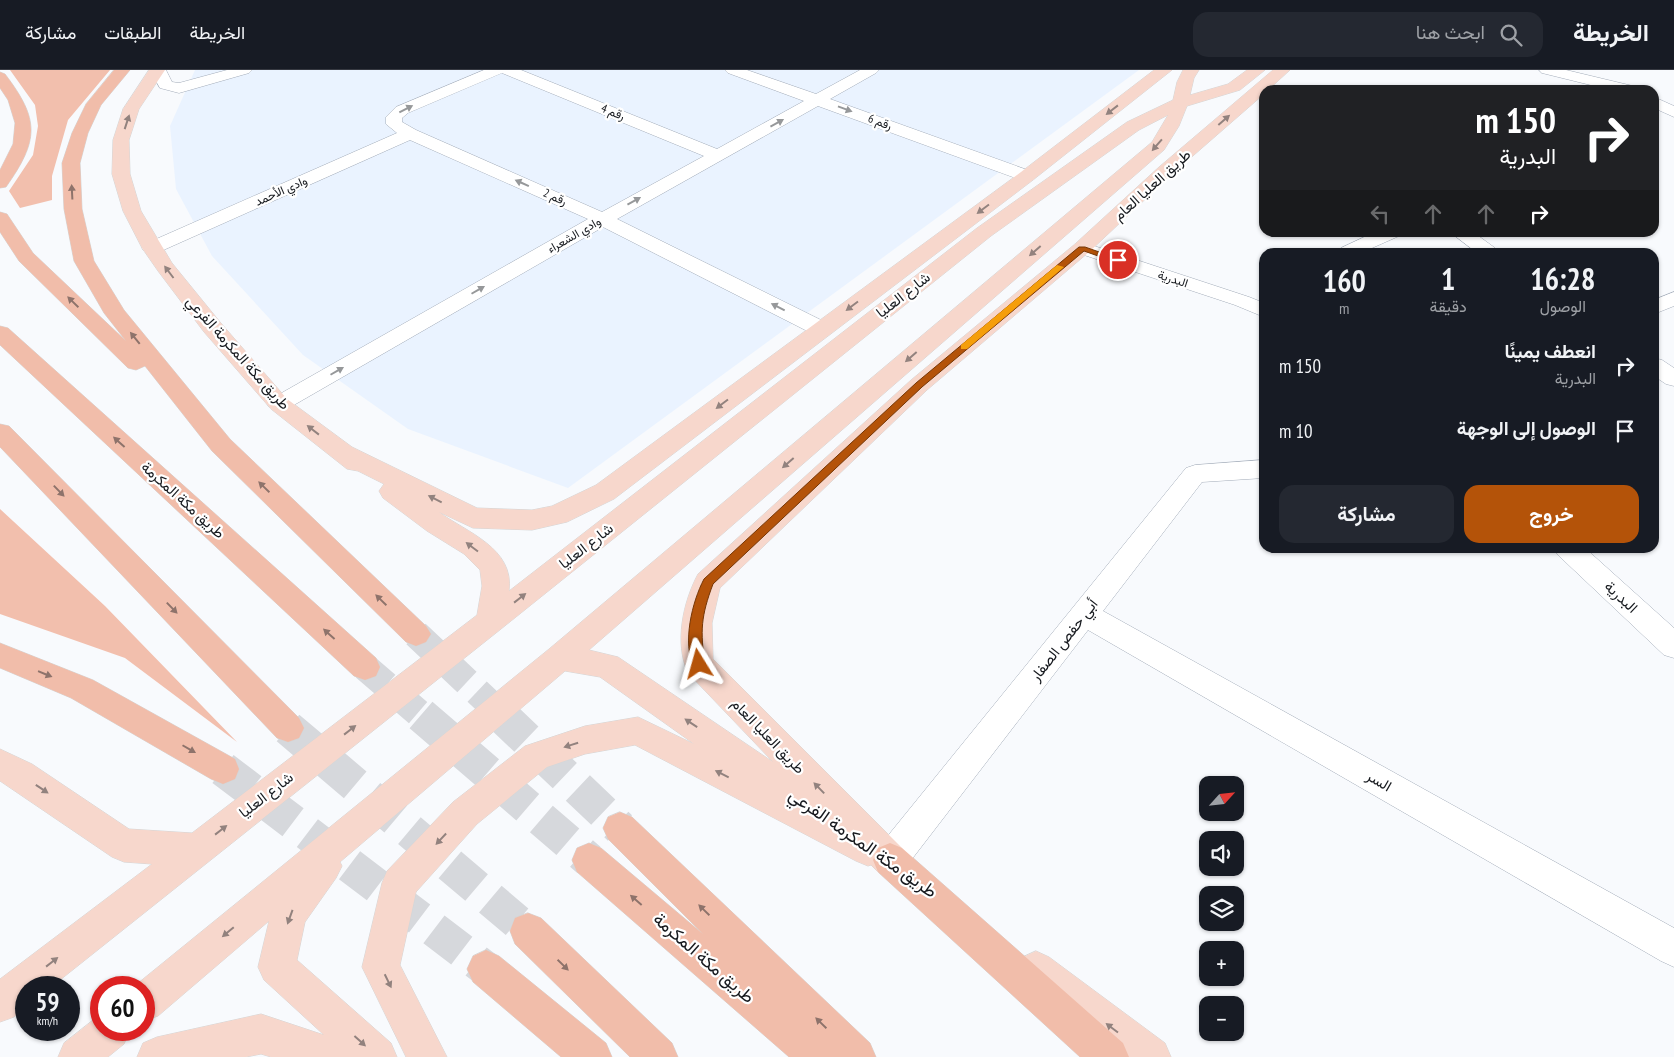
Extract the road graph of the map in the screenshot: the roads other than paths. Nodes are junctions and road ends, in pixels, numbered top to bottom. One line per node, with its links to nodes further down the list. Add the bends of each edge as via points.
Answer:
1 (122, 70): 47 (highway, one-way to 1, via 115,313 84,261 73,209 71,163 80,133 94,104)
2 (157, 70): 3 (street, via 166,86 179,88); 31 (main road, طريق مكة المكرمة الفرعي, one-way to 2, via 132,211 121,174 121,140 131,109)
3 (244, 70)
4 (497, 70): 23 (street, رقم 2, one-way to 4, via 394,124 394,117 402,110)
5 (508, 70): 24 (street, رقم 4)
6 (733, 70): 19 (street, رقم 6)
7 (871, 70): 19 (street, وادي الشعراء)
8 (1164, 70): 25 (main road, one-way to 25)
9 (1191, 70): 20 (main road, via 1186,76)
10 (1257, 70): 20 (main road, شارع العليا, via 1234,87)
11 (1282, 70): 14 (main road, طريق العليا العام, one-way to 11)
12 (1547, 70): 15 (street)
13 (0, 77): 26 (highway, via 16,99 24,121 23,141)
14 (1265, 85)
15 (1610, 85)
16 (1259, 90): 32 (main road, طريق العليا العام, one-way to 16)
17 (1674, 92): 18 (street)
18 (1659, 99)
19 (818, 100): 24 (street, وادي الشعراء, one-way to 19); 25 (street, رقم 6, one-way to 25)
20 (1180, 103): 53 (main road, شارع العليا, one-way to 20, via 984,232 1107,143); 57 (main road, one-way to 57, via 1158,146)
21 (1659, 104): 22 (street)
22 (1674, 112)
23 (410, 134): 28 (street, رقم 2, one-way to 23); 31 (street, وادي الأحمد)
24 (718, 155): 28 (street, وادي الشعراء, one-way to 24)
25 (1027, 176): 40 (main road, one-way to 40)
26 (0, 184)
27 (0, 218): 47 (highway, one-way to 27, via 26,256)
28 (603, 219): 40 (street, رقم 2, one-way to 28); 44 (street, وادي الشعراء, one-way to 28)
29 (1381, 237): 33 (street)
30 (1466, 237): 34 (street)
31 (152, 248): 44 (main road, طريق مكة المكرمة الفرعي, one-way to 31, via 212,327)
32 (1082, 248): 37 (street, البدرية); 66 (main road, طريق العليا العام, one-way to 32, via 699,664 695,635 698,609 708,582 919,385)
33 (1357, 248)
34 (1482, 248)
35 (1259, 293): 37 (street)
36 (1674, 298): 38 (street)
37 (1242, 301): 39 (street, البدرية)
38 (1659, 306)
39 (1259, 309)
40 (821, 329): 48 (main road, one-way to 48, via 605,492 558,515 532,520 473,518)
41 (0, 333): 58 (highway, طريق مكة المكرمة, one-way to 41)
42 (1659, 369): 43 (street)
43 (1674, 380)
44 (279, 404): 48 (main road, طريق مكة المكرمة الفرعي, one-way to 44)
45 (0, 432): 49 (highway)
46 (0, 440): 49 (highway)
47 (221, 446): 54 (highway, one-way to 47)
48 (341, 452): 53 (main road, طريق مكة المكرمة الفرعي, one-way to 48, via 496,586 492,566 474,547 436,524)
49 (32, 463): 59 (highway, one-way to 59)
50 (1259, 469): 52 (street, أبي حفص الصفار, via 1195,474)
51 (1573, 553): 55 (street, البدرية)
52 (1084, 614): 66 (street, أبي حفص الصفار); 68 (street, السر)
53 (491, 621): 64 (main road, شارع العليا, one-way to 53)
54 (416, 634)
55 (1674, 646)
56 (0, 655): 61 (highway, one-way to 61, via 82,689)
57 (560, 658): 63 (main road); 66 (main road, طريق مكة المكرمة الفرعي, one-way to 57, via 607,666)
58 (365, 667)
59 (288, 728)
60 (0, 764): 64 (main road, one-way to 64, via 124,845)
61 (223, 769)
62 (620, 828): 81 (highway, one-way to 62)
63 (346, 834): 70 (main road, one-way to 70); 76 (main road, one-way to 76, via 289,914 277,967)
64 (196, 850): 71 (main road, شارع العليا, one-way to 64)
65 (589, 860): 80 (highway, طريق مكة المكرمة, one-way to 65)
66 (890, 860): 77 (main road, one-way to 77, via 638,731 585,740 536,756 465,813 400,883 381,967); 82 (highway); 83 (main road, طريق مكة المكرمة الفرعي, one-way to 66)
67 (528, 931): 79 (highway, one-way to 79)
68 (1674, 948)
69 (486, 969): 78 (highway)
70 (155, 993)
71 (0, 1003)
72 (97, 1041): 73 (main road)
73 (78, 1057)
74 (157, 1057): 75 (main road, via 261,1034)
75 (329, 1057)
76 (377, 1057)
77 (427, 1057)
78 (592, 1057)
79 (658, 1057)
80 (819, 1057)
81 (856, 1057)
82 (1109, 1057)
83 (1151, 1057)

